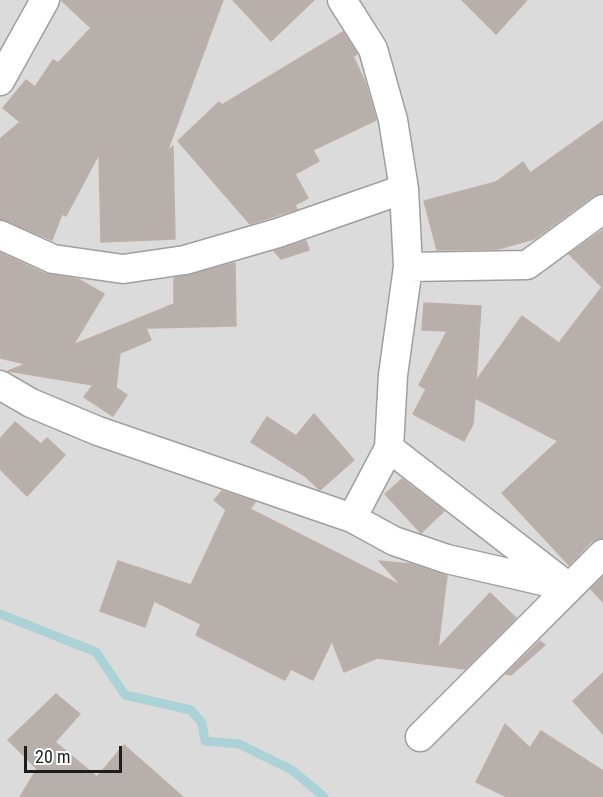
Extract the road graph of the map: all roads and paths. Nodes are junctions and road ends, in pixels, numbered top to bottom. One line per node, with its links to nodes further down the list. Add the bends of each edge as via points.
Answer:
1 (45, 0): 3 (street)
2 (342, 0): 4 (street, via 373,49 393,120)
3 (0, 81)
4 (404, 189): 6 (street, via 185,260 123,269 53,259); 7 (street)
5 (603, 209): 7 (street, via 527,265)
6 (0, 235)
7 (408, 267): 9 (street, via 393,375)
8 (0, 385): 10 (street, via 31,403 98,431)
9 (389, 448): 10 (street); 12 (street)
10 (352, 518): 12 (street, via 393,541 447,559)
11 (603, 554): 12 (street)
12 (569, 586): 13 (street)
13 (420, 737)

